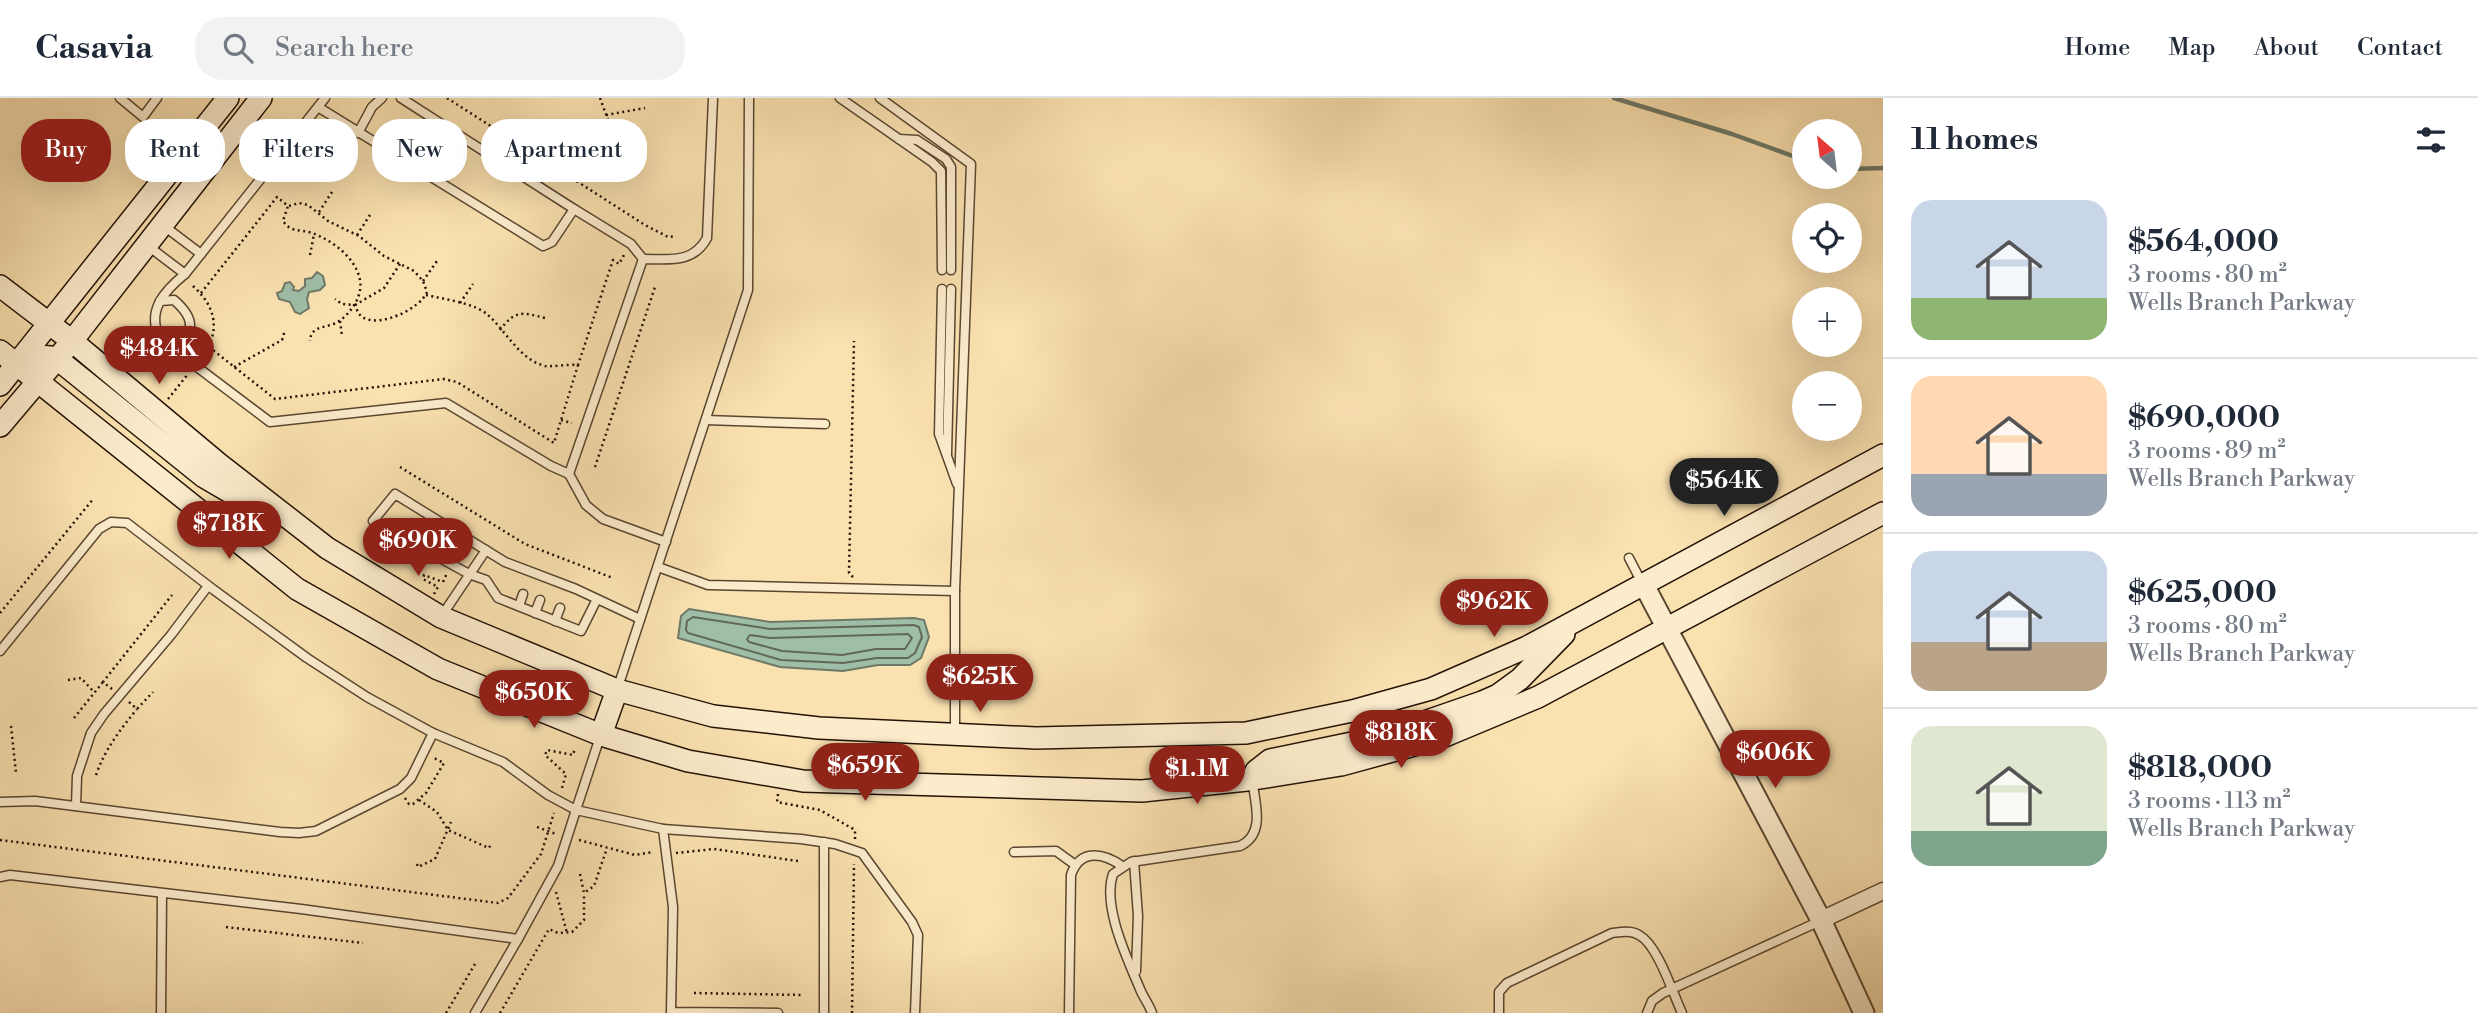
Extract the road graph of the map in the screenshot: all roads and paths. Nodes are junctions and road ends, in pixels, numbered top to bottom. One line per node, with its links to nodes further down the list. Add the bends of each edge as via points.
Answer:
1 (120, 98): 2 (lane, via 143,117)
2 (157, 98)
3 (228, 98): 52 (main road)
4 (261, 98): 25 (main road)
5 (325, 98): 14 (lane)
6 (382, 98): 19 (lane)
7 (401, 98): 22 (lane)
8 (447, 98): 28 (path, via 645,225 668,237)
9 (600, 98): 16 (path)
10 (713, 98): 33 (lane, via 707,238 701,249 683,259)
11 (749, 98): 70 (lane, via 748,290)
12 (840, 98): 36 (lane, via 942,171)
13 (880, 98): 78 (lane, via 971,164)
14 (318, 107): 17 (lane); 30 (lane)
15 (645, 108): 16 (path)
16 (606, 115): 18 (path)
17 (336, 119)
18 (608, 119)
19 (358, 133): 22 (lane, via 543,246 552,242)
20 (332, 192): 23 (path)
21 (288, 206): 23 (path, via 299,203); 26 (path, via 284,221 288,228); 44 (path, via 277,197)
22 (575, 209): 33 (lane, via 631,244)
23 (319, 212): 27 (path)
24 (370, 215): 27 (path)
25 (162, 224): 29 (main road); 30 (lane)
26 (314, 234): 32 (path); 49 (path, via 333,244 358,271 361,284)
27 (357, 235): 35 (path)
28 (676, 236)
29 (146, 244): 37 (lane); 56 (main road)
30 (201, 254): 37 (lane)
31 (624, 254): 54 (path, via 619,264 613,261 578,365 545,366)
32 (310, 255)
33 (643, 259): 77 (lane)
34 (436, 261): 38 (path)
35 (400, 264): 38 (path); 49 (path, via 384,288)
36 (947, 270)
37 (185, 274): 47 (lane)
38 (423, 281): 45 (path)
39 (473, 284): 48 (path)
40 (0, 286): 52 (main road)
41 (193, 286): 44 (path)
42 (655, 287): 76 (path)
43 (946, 289): 78 (lane, via 946,457)
44 (201, 293): 62 (path, via 214,321 214,335)
45 (426, 296): 48 (path); 49 (path, via 401,314 373,320 365,319)
46 (335, 299): 49 (path)
47 (160, 301): 60 (lane, via 154,327 160,339); 60 (lane, via 174,300 190,320 188,337)
48 (460, 303): 54 (path, via 487,313)
49 (355, 305): 51 (path)
50 (545, 318): 54 (path, via 516,315)
51 (340, 321): 55 (path); 57 (path, via 315,330)
52 (50, 325): 56 (main road); 63 (main road)
53 (285, 330): 64 (path, via 282,340)
54 (500, 330)
55 (342, 336)
56 (72, 341): 61 (main road); 82 (main road)
57 (310, 341)
58 (854, 341): 89 (path, via 849,573)
59 (0, 351): 63 (main road)
60 (176, 351): 77 (lane, via 270,422 446,403)
61 (56, 358): 63 (main road, via 35,357); 66 (main road); 82 (main road, via 204,477)
62 (203, 358)
63 (17, 365): 66 (main road); 67 (main road)
64 (234, 367)
65 (188, 374): 68 (path)
66 (37, 380): 73 (main road); 120 (main road, via 297,589 438,669)
67 (0, 385)
68 (168, 399)
69 (561, 420): 71 (path)
70 (705, 420): 72 (lane); 81 (lane)
71 (572, 423)
72 (825, 424)
73 (0, 426)
74 (1883, 455): 90 (main road)
75 (400, 467): 88 (path, via 525,544)
76 (595, 467)
77 (569, 474): 81 (lane, via 586,505 603,519)
78 (958, 487): 92 (lane)
79 (94, 498): 100 (path)
80 (1883, 513): 106 (main road)
81 (666, 542): 85 (lane)
82 (327, 548): 102 (main road)
83 (486, 550): 87 (lane); 87 (lane, via 395,494 373,521); 96 (lane, via 531,575)
84 (1629, 558): 90 (lane)
85 (658, 567): 92 (lane, via 708,585); 103 (lane)
86 (450, 569): 93 (path, via 443,582 424,575 423,579 438,587)
87 (469, 574): 98 (lane, via 486,580 498,598); 102 (lane)
88 (613, 578)
89 (858, 578)
90 (1644, 585): 105 (main road); 106 (street)
91 (208, 586): 107 (lane, via 127,523 111,522 99,528); 118 (lane, via 307,658); 129 (lane, via 91,733 77,776)
92 (955, 591): 119 (lane)
93 (434, 594)
94 (523, 594): 98 (lane)
95 (172, 595): 109 (path)
96 (597, 598): 103 (lane); 104 (lane, via 581,631)
97 (540, 600): 101 (lane)
98 (519, 606): 101 (lane)
99 (560, 608): 104 (lane)
100 (0, 613)
101 (535, 613): 104 (lane)
102 (441, 617): 111 (main road)
103 (640, 619): 111 (lane)
104 (555, 621)
105 (1575, 622): 119 (main road, via 1432,689 1246,733 1036,738); 124 (main road, via 1520,679 1498,695 1381,737 1270,760)
106 (1668, 629): 124 (main road, via 1538,697 1440,738 1341,765); 158 (street)
107 (0, 651)
108 (68, 680): 112 (path, via 81,678)
109 (103, 682): 110 (path); 112 (path)
110 (112, 690)
111 (617, 690): 119 (main road, via 713,716 819,728); 120 (main road)
112 (94, 692): 116 (path)
113 (153, 692): 115 (path)
114 (129, 702): 115 (path)
115 (137, 709): 123 (path, via 103,755)
116 (74, 718)
117 (10, 726): 122 (path)
118 (433, 733): 129 (lane, via 411,778 400,789 316,831 299,834); 130 (lane, via 503,762)
119 (955, 734)
120 (601, 735): 124 (main road, via 688,761 803,781 1142,791); 130 (lane)
121 (575, 748): 125 (path, via 573,755 547,750 545,755 566,774)
122 (16, 773)
123 (96, 775)
124 (1252, 779): 148 (lane, via 1258,818 1247,843)
125 (562, 788)
126 (778, 794): 143 (path, via 777,802 820,810 855,830)
127 (419, 800): 135 (path, via 437,812)
128 (0, 802): 129 (lane)
129 (76, 806)
130 (576, 810): 134 (lane); 161 (lane, via 558,866)
131 (554, 813): 136 (path)
132 (452, 822): 135 (path)
133 (537, 827): 136 (path)
134 (663, 829): 140 (lane); 172 (lane, via 673,906 671,1012)
135 (449, 830): 141 (path, via 489,848); 149 (path, via 435,859)
136 (548, 832): 137 (path); 138 (path, via 541,854 508,898 498,903)
137 (560, 835)
138 (0, 840)
139 (579, 840): 142 (path)
140 (824, 842): 143 (lane); 173 (lane)
141 (491, 844)
142 (607, 848): 144 (path, via 635,855); 156 (path, via 594,886)
143 (855, 850): 174 (path); 175 (lane, via 862,853 918,935)
144 (653, 852)
145 (1014, 852): 150 (lane, via 1056,851)
146 (676, 853): 147 (path, via 714,849)
147 (798, 861)
148 (1134, 861): 151 (lane); 164 (lane, via 1139,916)
149 (417, 864)
150 (1074, 864): 151 (lane, via 1097,855); 176 (lane)
151 (1122, 866): 164 (lane, via 1113,874 1110,895)
152 (580, 874): 156 (path)
153 (0, 877): 157 (lane)
154 (556, 891): 160 (path)
155 (1883, 891): 158 (street)
156 (584, 893): 160 (path, via 584,920)
157 (162, 894): 161 (lane); 168 (lane)
158 (1821, 920): 165 (lane); 181 (street)
159 (226, 927): 162 (path)
160 (567, 933): 171 (path, via 549,929)
161 (519, 939): 170 (lane)
162 (363, 943)
163 (475, 964): 169 (path)
164 (1136, 978): 177 (lane)
165 (1671, 990): 178 (lane, via 1641,935 1612,933 1507,983 1499,992); 179 (lane, via 1651,1001); 180 (lane)
166 (694, 993): 167 (path)
167 (802, 995)
168 (160, 1013)
169 (446, 1013)
170 (475, 1013)
171 (500, 1013)
172 (778, 1013)
173 (824, 1013)
174 (852, 1013)
175 (915, 1013)
176 (1069, 1013)
177 (1152, 1013)
178 (1499, 1013)
179 (1647, 1013)
180 (1682, 1013)
181 (1864, 1013)

